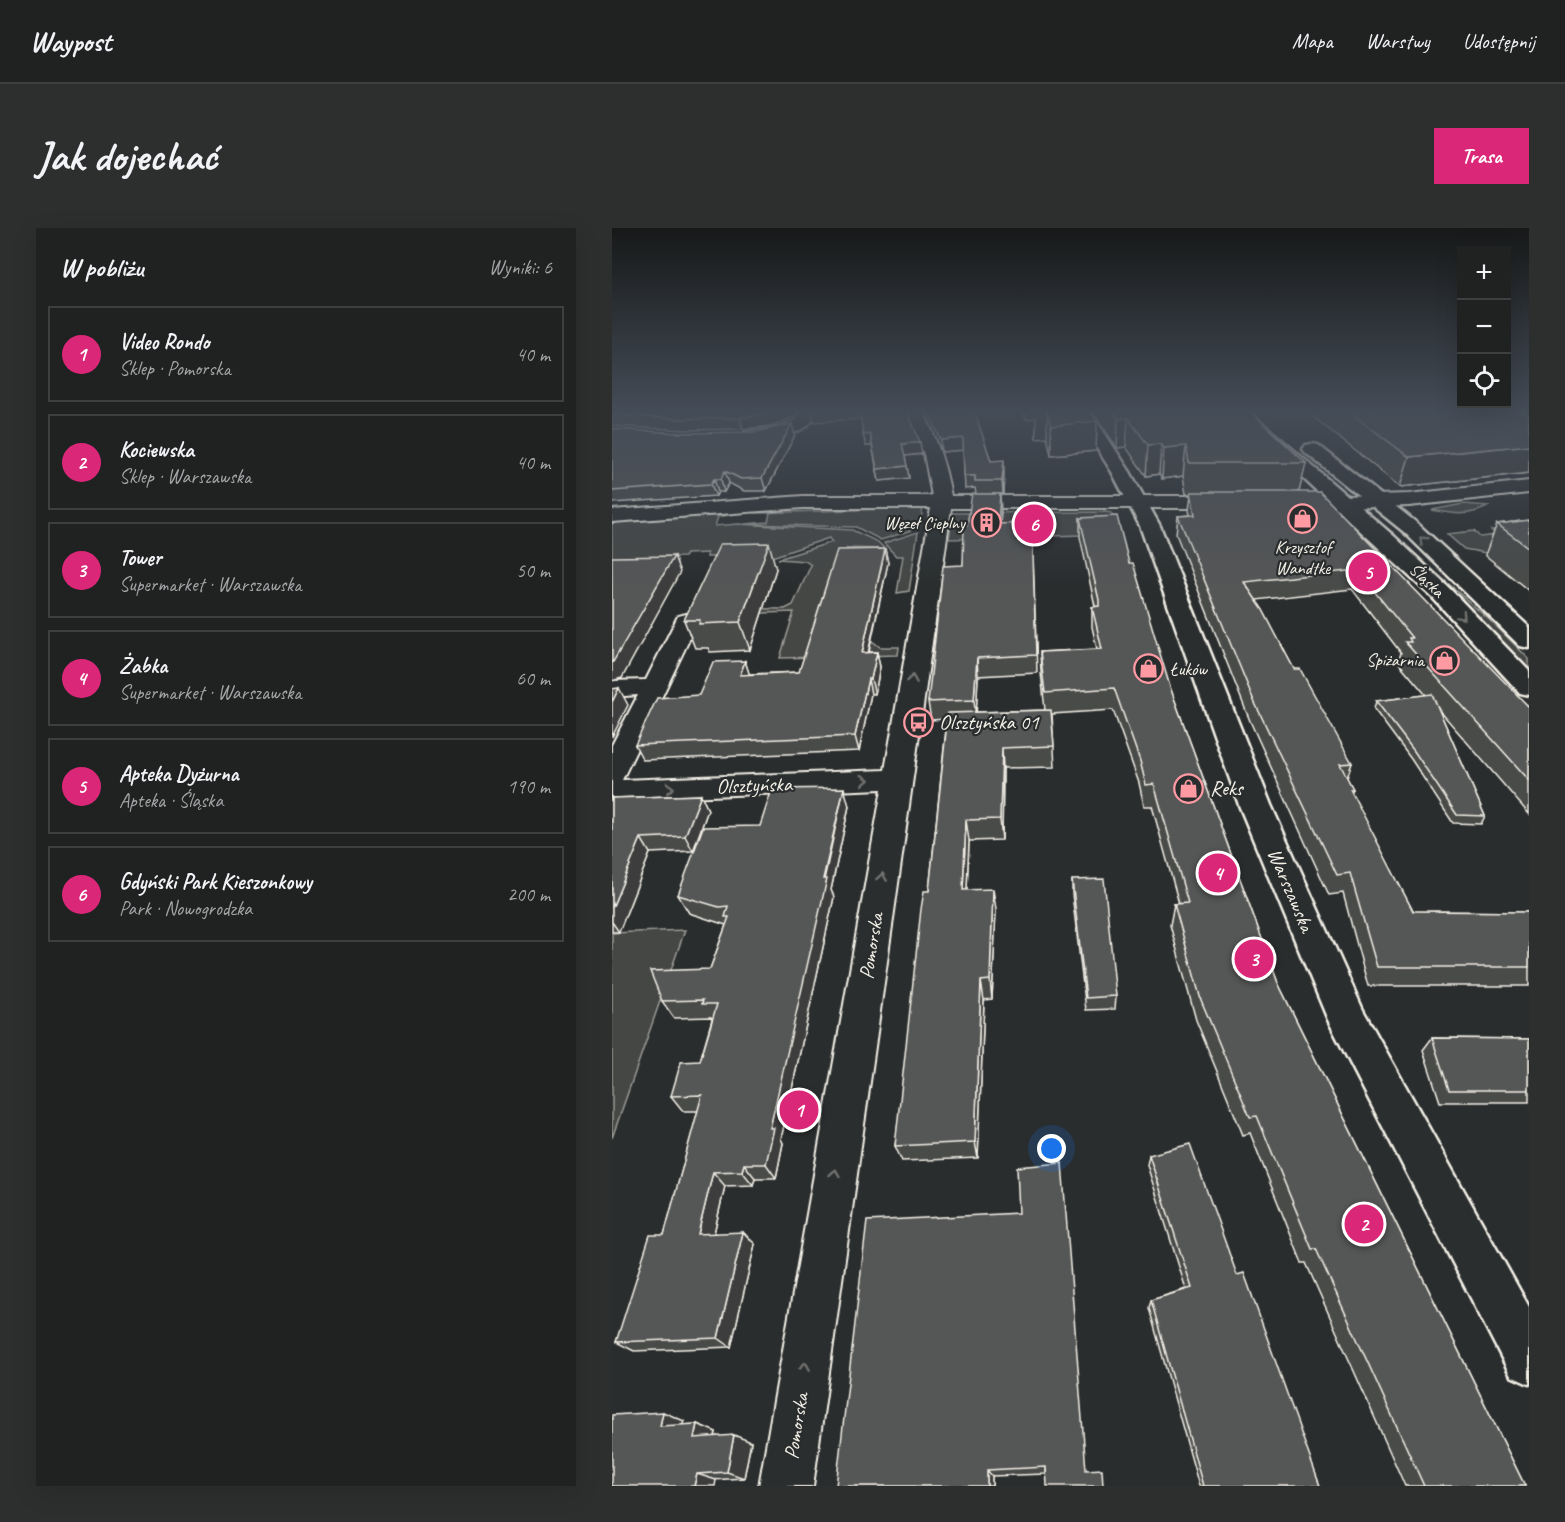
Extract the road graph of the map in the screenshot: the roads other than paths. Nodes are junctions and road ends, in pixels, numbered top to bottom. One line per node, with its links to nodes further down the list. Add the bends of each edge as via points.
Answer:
1 (935, 469): 7 (street, Pomorska)
2 (1119, 469): 8 (main road, Warszawska)
3 (1304, 469): 12 (main road, Śląska)
4 (1337, 469): 11 (main road, Śląska)
5 (1529, 487): 6 (street)
6 (1482, 492): 11 (street); 13 (street)
7 (942, 501): 8 (street); 14 (street, via 803,502); 21 (street, Pomorska, one-way to 7)
8 (1137, 502): 9 (street); 23 (main road, Warszawska, via 1255,805 1348,1020)
9 (1247, 502)
10 (1289, 502): 12 (street)
11 (1380, 502): 12 (street); 16 (main road, Śląska, one-way to 11)
12 (1343, 503): 18 (main road, Śląska, one-way to 18, via 1441,593)
13 (1515, 508)
14 (612, 516)
15 (686, 621): 17 (street)
16 (1529, 641)
17 (655, 687): 19 (street); 20 (street)
18 (1529, 687)
19 (612, 689)
20 (612, 773)
21 (897, 779): 22 (street, Olsztyńska, one-way to 21); 24 (street, Pomorska, one-way to 21)
22 (612, 790)
23 (1529, 1358)
24 (786, 1486)

